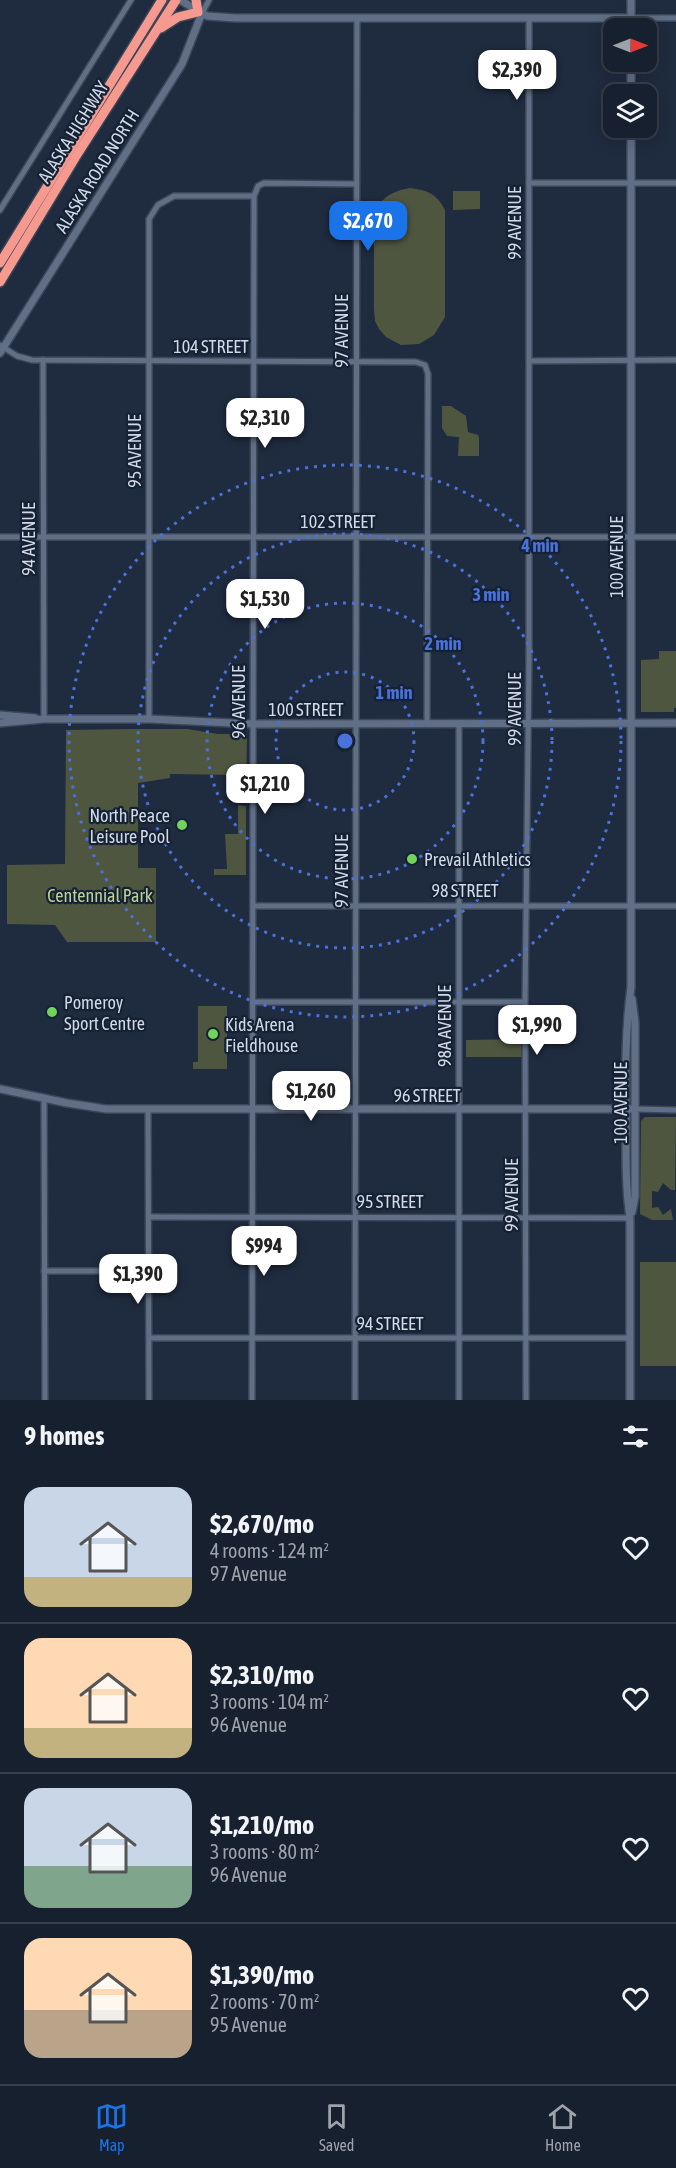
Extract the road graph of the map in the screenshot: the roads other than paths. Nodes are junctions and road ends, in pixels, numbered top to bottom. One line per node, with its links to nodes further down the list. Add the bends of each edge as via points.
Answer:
1 (132, 0): 23 (street)
2 (152, 0): 15 (highway)
3 (162, 0): 15 (highway, ALASKA HIGHWAY)
4 (178, 0): 8 (main road); 16 (highway, ALASKA HIGHWAY)
5 (196, 0): 8 (highway)
6 (209, 0): 8 (street, ALASKA ROAD NORTH)
7 (631, 0): 11 (main road)
8 (200, 13): 9 (main road, via 235,18); 16 (highway, via 178,16); 26 (main road, ALASKA ROAD NORTH, via 176,75)
9 (357, 18): 14 (main road); 21 (street, 97 AVENUE)
10 (603, 18): 14 (main road)
11 (631, 18)
12 (657, 18): 13 (street)
13 (676, 18)
14 (529, 19): 18 (street, 99 AVENUE)
15 (150, 21): 24 (highway, ALASKA HIGHWAY)
16 (157, 31): 25 (highway, ALASKA HIGHWAY)
17 (631, 138): 19 (main road, 100 AVENUE)
18 (529, 183): 19 (street); 32 (street, 99 AVENUE)
19 (631, 183): 20 (street); 29 (main road, 100 AVENUE)
20 (676, 183)
21 (356, 184): 22 (street, 96 AVENUE, via 264,183); 33 (street, 97 AVENUE)
22 (254, 196): 28 (street, 95 AVENUE, via 174,196 158,205 149,219); 31 (street, 96 AVENUE)
23 (0, 210)
24 (0, 264)
25 (0, 282)
26 (1, 349): 27 (street, 104 STREET, via 23,358)
27 (43, 360): 28 (street, 104 STREET); 37 (street, 94 AVENUE)
28 (148, 360): 31 (street, 104 STREET); 38 (street, 95 AVENUE)
29 (631, 360): 30 (street); 32 (street); 41 (main road, 100 AVENUE)
30 (676, 360)
31 (253, 361): 33 (street, 104 STREET); 34 (street, 96 AVENUE)
32 (529, 361): 40 (street, 99 AVENUE)
33 (356, 362): 35 (street, 104 STREET, via 416,362 424,365 428,374); 39 (street, 97 AVENUE)
34 (253, 536): 38 (street, 102 STREET); 39 (street, 102 STREET); 52 (street, 96 AVENUE)
35 (427, 536): 39 (street, 102 STREET); 40 (street, 102 STREET); 48 (street)
36 (0, 537): 37 (street, 102 STREET)
37 (44, 537): 38 (street, 102 STREET); 44 (street, 94 AVENUE)
38 (149, 537): 45 (street, 95 AVENUE)
39 (356, 537): 47 (street, 97 AVENUE)
40 (529, 537): 41 (street, 102 STREET); 53 (street, 99 AVENUE)
41 (631, 537): 42 (street, 102 STREET); 50 (main road, 100 AVENUE)
42 (676, 537)
43 (0, 715): 44 (main road, 100 STREET)
44 (44, 719): 45 (main road, 100 STREET); 46 (main road, 100 STREET)
45 (149, 719): 52 (main road, 100 STREET)
46 (0, 723)
47 (356, 723): 48 (main road, 100 STREET); 52 (main road, 100 STREET); 54 (street, 97 AVENUE)
48 (427, 723): 49 (main road, 100 STREET)
49 (459, 723): 53 (main road, 100 STREET); 55 (street, 98A AVENUE)
50 (631, 723): 51 (main road, 100 STREET); 53 (main road, 100 STREET); 58 (main road, 100 AVENUE)
51 (676, 723)
52 (253, 724): 56 (street, 96 AVENUE)
53 (529, 724): 57 (street, 99 AVENUE)
54 (356, 905): 55 (street, 98 STREET); 56 (street, 98 STREET); 61 (street, 97 AVENUE)
55 (458, 905): 57 (street, 98 STREET); 63 (street, 98A AVENUE)
56 (253, 906): 62 (street, 96 AVENUE)
57 (528, 906): 58 (street, 98 STREET); 64 (street, 99 AVENUE)
58 (631, 906): 59 (street, 98 STREET); 60 (main road, 100 AVENUE)
59 (676, 906)
60 (631, 987): 67 (main road, 100 AVENUE); 73 (main road, 100 AVENUE, via 626,1021)
61 (356, 1001): 62 (street); 63 (street); 70 (street, 97 AVENUE)
62 (253, 1002): 69 (street, 96 AVENUE)
63 (459, 1002): 64 (street); 71 (street, 98A AVENUE)
64 (525, 1002): 72 (street, 99 AVENUE)
65 (0, 1089): 66 (main road, 96 STREET)
66 (44, 1098): 68 (main road, 96 STREET, via 97,1108); 81 (street)
67 (635, 1109): 73 (main road, 96 STREET); 74 (street, 96 STREET); 80 (main road, 100 AVENUE, via 634,1197)
68 (148, 1110): 69 (main road, 96 STREET); 78 (street)
69 (252, 1110): 70 (main road, 96 STREET); 75 (street, 96 AVENUE)
70 (356, 1110): 71 (main road, 96 STREET); 79 (street, 97 AVENUE)
71 (459, 1110): 72 (main road, 96 STREET); 76 (street, 98A AVENUE)
72 (526, 1110): 73 (main road, 96 STREET); 77 (street, 99 AVENUE)
73 (626, 1110): 80 (main road, 100 AVENUE)
74 (676, 1110)
75 (252, 1216): 78 (street, 95 STREET); 79 (street, 95 STREET); 84 (street, 96 AVENUE)
76 (459, 1216): 77 (street, 95 STREET); 79 (street, 95 STREET); 86 (street, 98A AVENUE)
77 (526, 1216): 80 (street, 95 STREET); 87 (street, 99 AVENUE)
78 (149, 1217): 82 (street)
79 (356, 1217): 85 (street, 97 AVENUE)
80 (630, 1218): 88 (main road, 100 AVENUE)
81 (44, 1271): 82 (street); 89 (street)
82 (149, 1272): 83 (street)
83 (150, 1338): 84 (street, 94 STREET); 90 (street)
84 (252, 1338): 85 (street, 94 STREET); 91 (street, 96 AVENUE)
85 (355, 1338): 86 (street, 94 STREET); 92 (street, 97 AVENUE)
86 (459, 1338): 87 (street, 94 STREET); 93 (street, 98A AVENUE)
87 (526, 1338): 88 (street, 94 STREET); 94 (street, 99 AVENUE)
88 (630, 1338): 95 (main road, 100 AVENUE)
89 (45, 1400)
90 (149, 1400)
91 (252, 1400)
92 (355, 1400)
93 (459, 1400)
94 (526, 1400)
95 (630, 1400)

